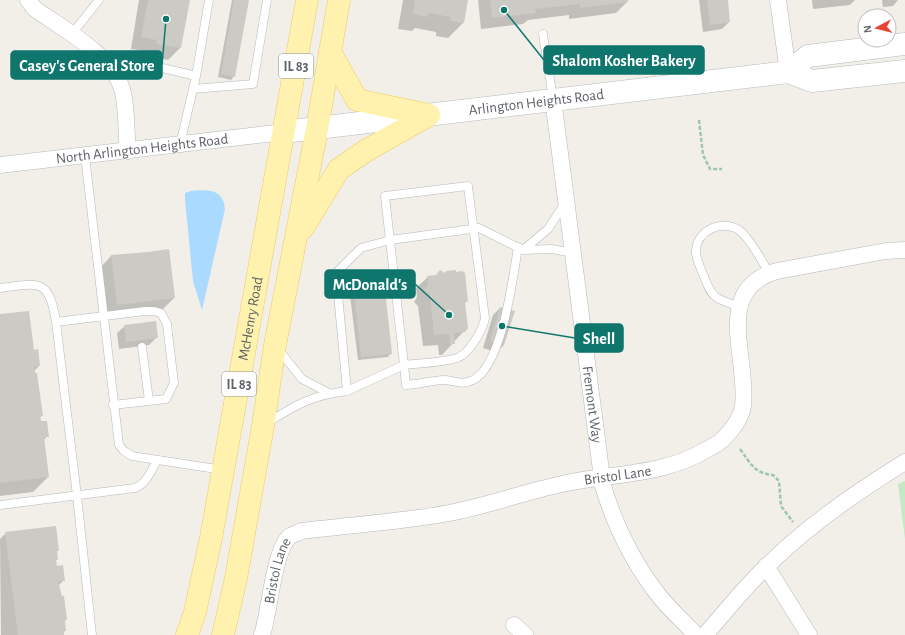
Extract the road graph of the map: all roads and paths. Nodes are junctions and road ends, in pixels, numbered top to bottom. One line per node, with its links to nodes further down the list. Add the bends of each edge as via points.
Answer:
1 (28, 0): 9 (street, via 35,9)
2 (99, 0): 9 (lane)
3 (209, 0): 15 (lane)
4 (266, 0): 16 (lane, via 253,84)
5 (308, 0): 21 (main road, McHenry Road / IL 83)
6 (339, 0): 11 (main road, McHenry Road / IL 83)
7 (778, 0): 13 (street)
8 (543, 34): 17 (lane)
9 (71, 35): 14 (street, via 100,56)
10 (905, 44): 13 (main road, via 808,56)
11 (330, 52): 18 (main road, via 357,100); 20 (main road, McHenry Road / IL 83)
12 (905, 71): 13 (main road, Arlington Heights Road, via 812,82)
13 (788, 72): 17 (main road, Arlington Heights Road)
14 (115, 73): 15 (lane, via 146,64); 23 (street, via 122,90)
15 (196, 76): 16 (lane)
16 (193, 89): 22 (lane)
17 (553, 99): 18 (main road, Arlington Heights Road); 27 (street, Fremont Way)
18 (429, 115): 20 (main road, Arlington Heights Road); 30 (main road, via 339,169)
19 (699, 120): 26 (path, via 703,155 710,169)
20 (317, 130): 21 (main road, Arlington Heights Road); 30 (main road, McHenry Road / IL 83)
21 (284, 132): 22 (street, North Arlington Heights Road); 50 (main road, McHenry Road / IL 83)
22 (180, 145): 23 (street, North Arlington Heights Road)
23 (128, 151): 24 (street, North Arlington Heights Road)
24 (85, 156): 25 (street, North Arlington Heights Road); 37 (lane)
25 (0, 165)
26 (722, 169)
27 (566, 201): 31 (lane, via 548,229); 33 (street, Fremont Way)
28 (473, 229): 29 (lane); 29 (lane, via 468,186 385,196); 31 (lane, via 479,228); 41 (lane, via 485,318 483,330 459,358)
29 (390, 240): 41 (lane); 42 (lane, via 361,248 336,273)
30 (294, 244): 39 (main road, McHenry Road / IL 83)
31 (520, 248): 33 (lane, via 552,249); 41 (lane, via 508,309 483,374 462,384 444,380 406,385)
32 (905, 250): 34 (street, Bristol Lane, via 886,251)
33 (573, 253): 51 (street, Fremont Way)
34 (769, 273): 36 (street, Bristol Lane, via 750,284); 36 (lane, via 739,231 718,226 704,233 699,239 696,252 711,292 721,300)
35 (0, 288): 38 (lane, via 39,285 48,291 53,301)
36 (739, 306): 51 (street, Bristol Lane, via 743,407 737,423 723,440 688,460 656,470)
37 (103, 317): 38 (lane); 44 (lane, via 154,311 165,318 174,383 166,399); 45 (lane)
38 (56, 322): 52 (lane)
39 (275, 345): 43 (lane, via 302,379); 46 (main road, McHenry Road / IL 83)
40 (142, 347): 44 (lane)
41 (404, 365): 42 (lane)
42 (347, 391): 43 (lane)
43 (330, 393): 46 (lane, via 298,403)
44 (149, 401): 45 (lane)
45 (114, 405): 48 (lane, via 119,445 132,456)
46 (263, 426): 58 (main road, McHenry Road / IL 83, via 236,578)
47 (740, 449): 54 (path, via 756,470 762,474 773,475 778,482 781,506)
48 (157, 460): 50 (lane); 52 (lane, via 148,478 135,488)
49 (905, 462): 55 (street, via 814,525)
50 (223, 470): 57 (main road, McHenry Road / IL 83, via 195,612)
51 (603, 477): 59 (street, Bristol Lane, via 562,484 448,513 302,531 290,536 278,557); 60 (street, Fremont Way, via 603,486 613,519 633,559 657,594)
52 (77, 496): 53 (lane); 56 (lane)
53 (0, 506)
54 (793, 522)
55 (766, 566): 61 (street); 62 (street)
56 (92, 635)
57 (187, 635)
58 (223, 635)
59 (262, 635)
60 (696, 635)
61 (705, 635)
62 (809, 635)

